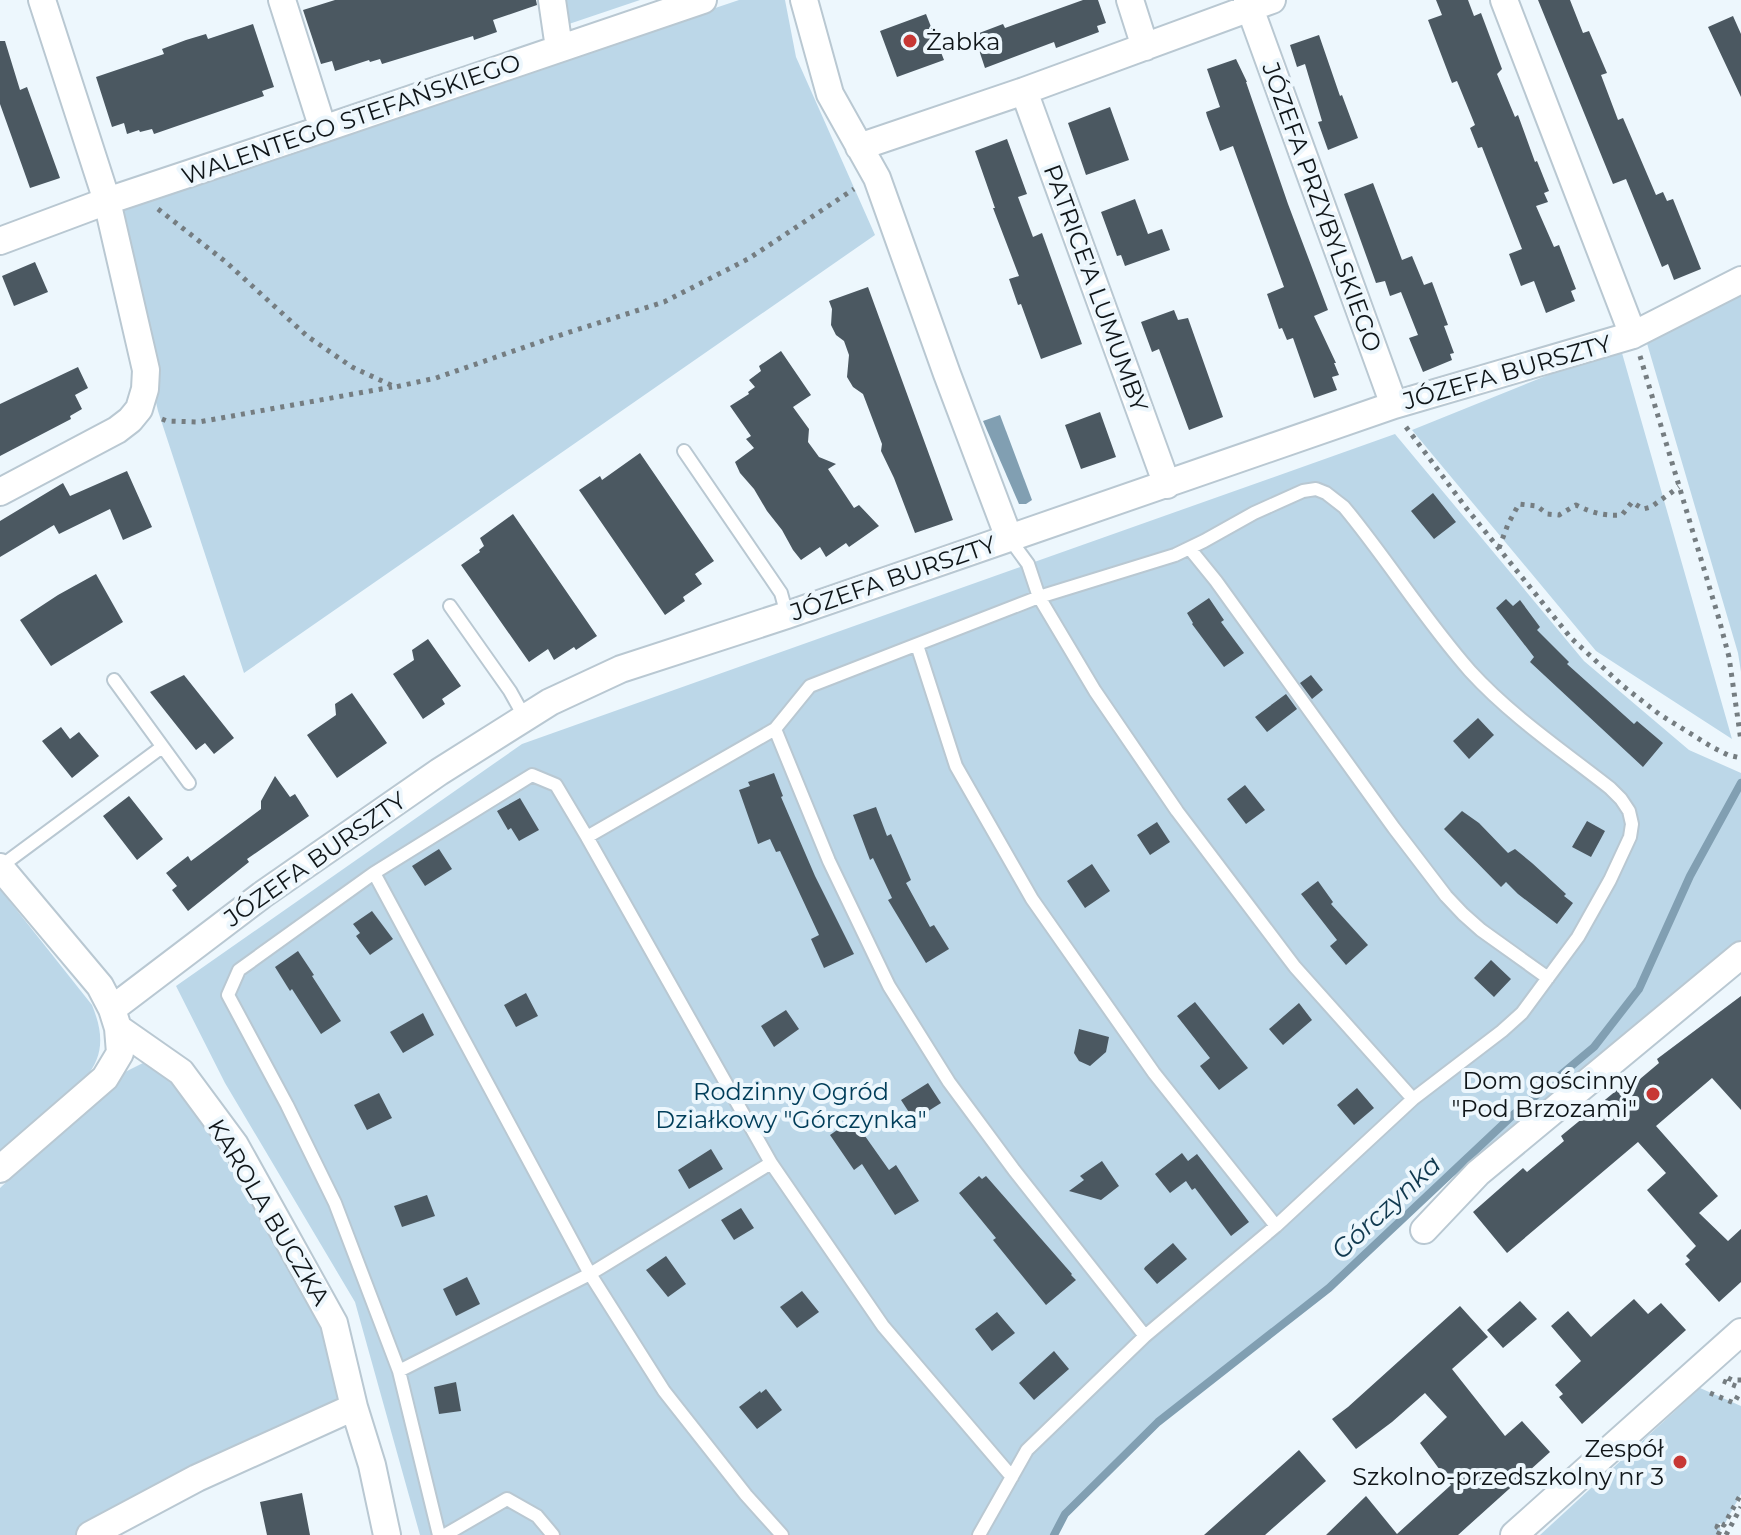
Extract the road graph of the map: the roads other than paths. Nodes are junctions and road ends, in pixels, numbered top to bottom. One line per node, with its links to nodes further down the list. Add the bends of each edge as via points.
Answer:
1 (42, 0): 14 (street)
2 (282, 0): 12 (street)
3 (552, 0): 10 (street)
4 (703, 0): 10 (street, WALENTEGO STEFAŃSKIEGO)
5 (804, 0): 13 (street, via 830,94)
6 (1130, 0): 9 (street)
7 (1504, 0): 17 (street)
8 (1256, 3): 9 (street); 18 (street, JÓZEFA PRZYBYLSKIEGO)
9 (1145, 47): 11 (street)
10 (559, 48): 12 (street, WALENTEGO STEFAŃSKIEGO)
11 (1024, 91): 13 (street); 20 (street, PATRICE'A LUMUMBY)
12 (323, 129): 14 (street, WALENTEGO STEFAŃSKIEGO)
13 (859, 147): 22 (street, via 877,178)
14 (107, 201): 15 (street, WALENTEGO STEFAŃSKIEGO); 21 (street, via 146,370 139,409 117,430)
15 (0, 241)
16 (1741, 280): 17 (street, JÓZEFA BURSZTY)
17 (1633, 335): 18 (street, JÓZEFA BURSZTY)
18 (1394, 405): 20 (street, JÓZEFA BURSZTY)
19 (684, 451): 26 (lane, via 781,593)
20 (1167, 485): 22 (street, JÓZEFA BURSZTY)
21 (0, 492)
22 (1009, 538): 24 (lane, via 1028,564); 26 (street, JÓZEFA BURSZTY)
23 (1190, 549): 24 (lane); 37 (lane, via 1446,896 1481,930); 37 (lane, via 1303,491 1316,489 1335,498 1488,690 1621,799 1629,811 1630,837 1578,937)
24 (1039, 597): 27 (lane); 39 (lane, via 1177,811 1295,967)
25 (450, 606): 29 (lane)
26 (787, 615): 29 (street, JÓZEFA BURSZTY, via 621,669)
27 (917, 645): 30 (lane, via 810,686); 42 (lane, via 956,766 1032,899 1154,1073)
28 (114, 680): 31 (lane)
29 (525, 718): 38 (street, JÓZEFA BURSZTY, via 262,895)
30 (775, 729): 33 (lane); 46 (lane, via 829,861 889,986 949,1082)
31 (162, 747): 32 (lane); 34 (lane)
32 (189, 783)
33 (587, 837): 35 (lane, via 556,785 532,775); 40 (lane)
34 (0, 867): 38 (street, KAROLA BUCZKA, via 100,986)
35 (374, 873): 44 (lane); 47 (lane, via 239,970 228,995 335,1203)
36 (1741, 955): 43 (street, via 1478,1173)
37 (1548, 978): 39 (lane, via 1502,1031)
38 (115, 1019): 41 (street, via 120,1053 105,1078); 48 (street, KAROLA BUCZKA, via 181,1072 235,1145 334,1323)
39 (1413, 1099): 42 (lane)
40 (771, 1163): 44 (lane); 49 (lane, via 883,1326)
41 (0, 1169)
42 (1276, 1226): 46 (lane)
43 (1424, 1230)
44 (590, 1274): 47 (lane); 55 (lane, via 664,1391)
45 (1741, 1332): 57 (street)
46 (1145, 1336): 49 (lane, via 1027,1450)
47 (399, 1371): 52 (lane)
48 (354, 1407): 50 (street, via 197,1478); 51 (street, KAROLA BUCZKA)
49 (1012, 1477): 56 (lane)
50 (90, 1535)
51 (387, 1535)
52 (439, 1535)
53 (445, 1535): 54 (lane, via 507,1499 537,1516)
54 (553, 1535)
55 (782, 1535)
56 (979, 1535)
57 (1514, 1535)

